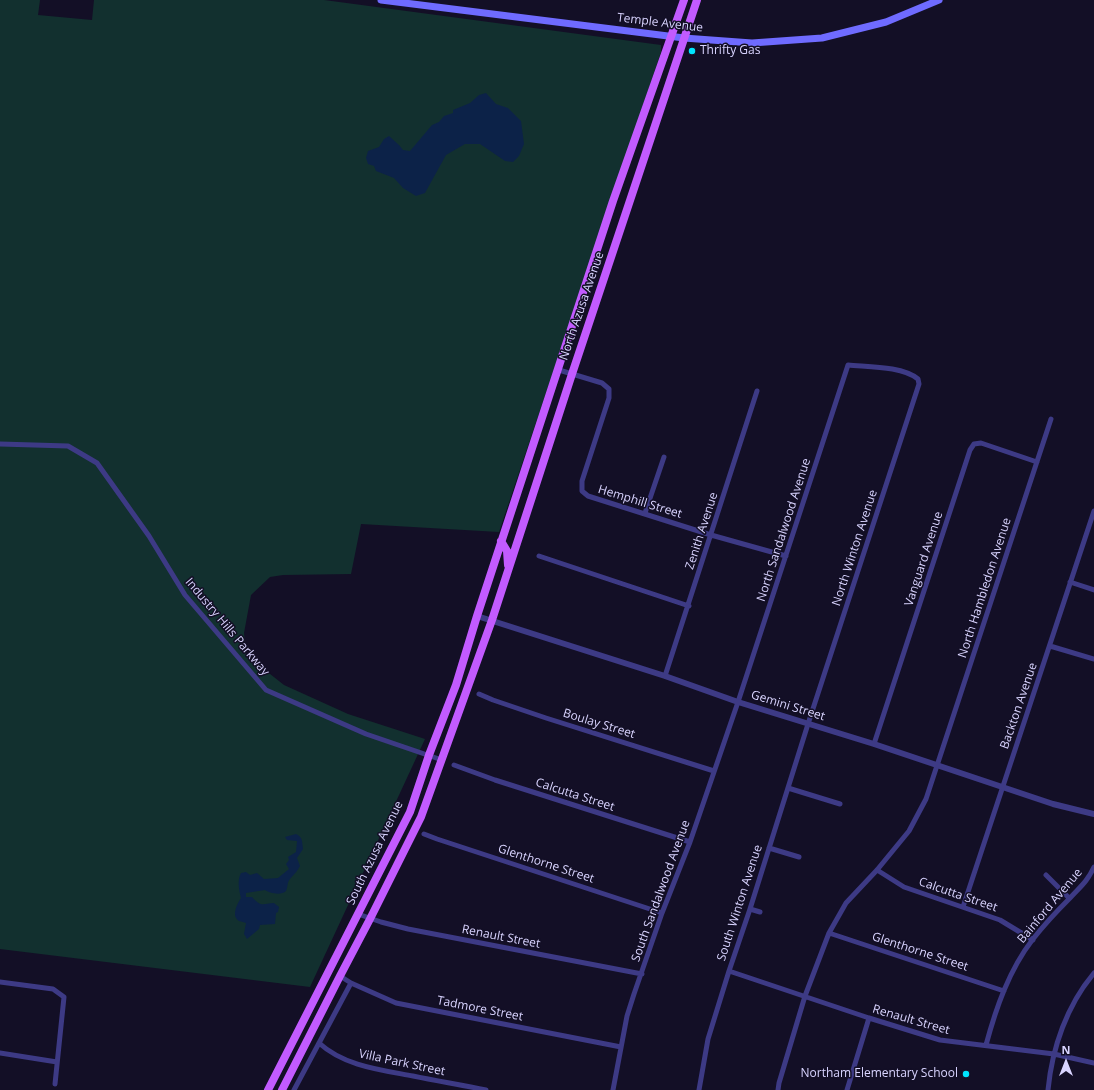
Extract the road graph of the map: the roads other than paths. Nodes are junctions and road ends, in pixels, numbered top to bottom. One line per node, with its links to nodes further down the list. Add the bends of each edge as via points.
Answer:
1 (381, 0): 4 (main road, Temple Avenue)
2 (684, 0): 6 (main road, North Azusa Avenue)
3 (697, 0): 7 (main road, North Azusa Avenue)
4 (402, 1): 6 (main road, Temple Avenue)
5 (936, 1): 7 (main road, Temple Avenue, via 886,22 822,38 752,43)
6 (672, 37): 7 (main road, Temple Avenue); 8 (main road, North Azusa Avenue, via 613,201)
7 (684, 38): 9 (main road, North Azusa Avenue)
8 (559, 370): 9 (street); 20 (main road, North Azusa Avenue)
9 (572, 374): 17 (street, Hemphill Street, via 602,383 609,389 609,398 582,480 582,491 588,496); 23 (main road, North Azusa Avenue)
10 (918, 379): 22 (street, North Sandalwood Avenue, via 913,374 884,368 848,365); 34 (street, North Winton Avenue, via 919,384)
11 (757, 391): 19 (street, Zenith Avenue)
12 (1051, 419): 15 (street, North Hambledon Avenue)
13 (0, 444): 36 (street, Industry Hills Parkway, via 68,446 97,463 149,536 185,595 266,690 366,734)
14 (664, 457): 17 (street)
15 (1037, 462): 35 (street, Vanguard Avenue, via 981,443 974,444 970,450); 38 (street, North Hambledon Avenue)
16 (1094, 510): 18 (street, Backton Avenue)
17 (645, 513): 19 (street, Hemphill Street)
18 (1092, 521): 24 (street, Backton Avenue)
19 (711, 535): 22 (street, Hemphill Street); 26 (street, Zenith Avenue)
20 (502, 541): 23 (main road, via 507,551); 27 (main road, North Azusa Avenue)
21 (538, 556): 26 (street)
22 (786, 556): 33 (street, North Sandalwood Avenue)
23 (508, 572): 28 (main road, North Azusa Avenue)
24 (1070, 582): 25 (street); 29 (street, Backton Avenue)
25 (1094, 590)
26 (689, 606): 31 (street, Zenith Avenue)
27 (477, 616): 28 (street, Gemini Street); 36 (main road, South Azusa Avenue, via 456,685)
28 (492, 620): 31 (street, Gemini Street); 37 (main road, South Azusa Avenue)
29 (1050, 646): 30 (street); 41 (street, Backton Avenue)
30 (1094, 659)
31 (665, 676): 33 (street, Gemini Street)
32 (480, 694): 40 (street, Boulay Street, via 546,718)
33 (738, 702): 34 (street, Gemini Street); 40 (street, South Sandalwood Avenue)
34 (808, 724): 35 (street, Gemini Street); 42 (street, South Winton Avenue)
35 (874, 744): 38 (street, Gemini Street)
36 (429, 755): 37 (street, Industry Hills Parkway); 57 (main road, South Azusa Avenue, via 410,812)
37 (442, 760): 58 (main road, South Azusa Avenue, via 421,816)
38 (937, 764): 41 (street, Gemini Street); 50 (street, North Hambledon Avenue, via 926,798 909,831)
39 (454, 765): 46 (street, Calcutta Street)
40 (714, 771): 46 (street, South Sandalwood Avenue)
41 (1002, 786): 44 (street, Gemini Street, via 1053,804); 53 (street, Backton Avenue)
42 (788, 788): 43 (street); 47 (street, South Winton Avenue)
43 (840, 804)
44 (1094, 814)
45 (424, 834): 56 (street, Glenthorne Street)
46 (690, 842): 56 (street, South Sandalwood Avenue)
47 (769, 848): 48 (street); 54 (street, South Winton Avenue)
48 (799, 857)
49 (1094, 867): 52 (street, Bainford Avenue, via 1088,879)
50 (877, 870): 53 (street, Calcutta Street, via 904,887); 59 (street, North Hambledon Avenue, via 846,903)
51 (1046, 874): 52 (street)
52 (1069, 898): 60 (street, Bainford Avenue)
53 (963, 907): 60 (street, Calcutta Street, via 1000,920)
54 (750, 909): 55 (street); 61 (street, South Winton Avenue)
55 (760, 912)
56 (662, 913): 63 (street, South Sandalwood Avenue)
57 (358, 914): 58 (street, Renault Street); 75 (main road, South Azusa Avenue)
58 (370, 919): 63 (street, Renault Street, via 408,929); 64 (main road, South Azusa Avenue)
59 (829, 933): 67 (street, Glenthorne Street); 68 (street, North Hambledon Avenue)
60 (1033, 940): 67 (street, Bainford Avenue, via 1017,963)
61 (729, 971): 68 (street, Renault Street); 85 (street, South Winton Avenue, via 708,1039)
62 (1094, 972): 74 (street, via 1076,998)
63 (642, 974): 72 (street, South Sandalwood Avenue, via 627,1016)
64 (340, 976): 66 (street, Tadmore Street); 78 (main road, South Azusa Avenue)
65 (0, 982): 76 (street, via 53,989 64,997)
66 (351, 983): 70 (street); 72 (street, Tadmore Street, via 396,1003)
67 (1004, 991): 71 (street, Bainford Avenue)
68 (805, 996): 69 (street, Renault Street); 86 (street, North Hambledon Avenue)
69 (869, 1018): 71 (street, Renault Street, via 940,1040); 87 (street)
70 (319, 1043): 82 (street); 83 (street, Villa Park Street, via 325,1049 355,1064)
71 (986, 1046): 74 (street, Renault Street)
72 (621, 1047): 84 (street, South Sandalwood Avenue)
73 (0, 1053): 76 (street)
74 (1054, 1054): 77 (street, Renault Street); 88 (street)
75 (283, 1060): 78 (main road); 80 (main road, South Azusa Avenue)
76 (57, 1062): 79 (street)
77 (1094, 1062)
78 (294, 1066): 81 (main road, South Azusa Avenue)
79 (54, 1084)
80 (268, 1090)
81 (282, 1090)
82 (294, 1090)
83 (486, 1090)
84 (613, 1090)
85 (699, 1090)
86 (778, 1090)
87 (847, 1090)
88 (1048, 1090)

